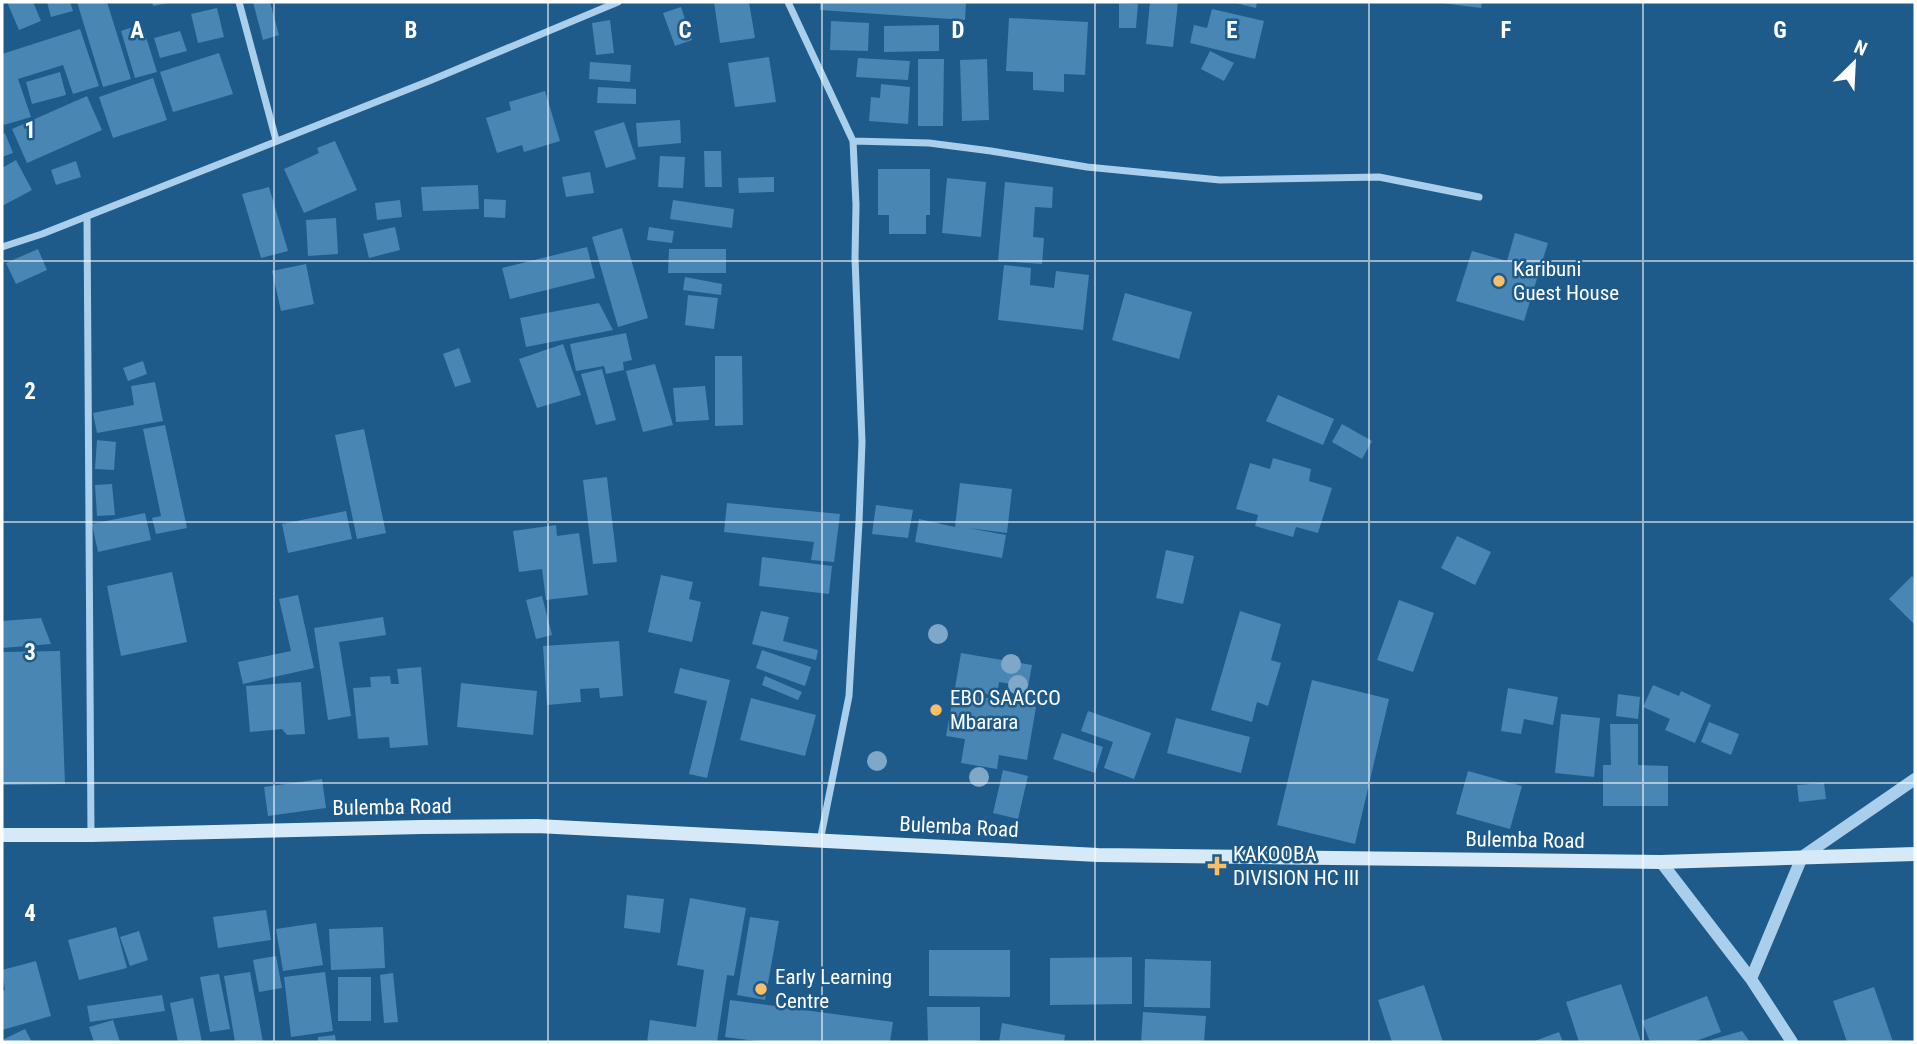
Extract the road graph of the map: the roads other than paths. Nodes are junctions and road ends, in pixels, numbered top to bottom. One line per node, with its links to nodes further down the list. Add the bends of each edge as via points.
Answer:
1 (239, 2): 4 (street)
2 (618, 2): 4 (street)
3 (788, 2): 5 (street)
4 (276, 140): 7 (street)
5 (853, 141): 6 (street, via 929,142 1087,167 1220,180 1379,177); 12 (street, via 862,442 859,522 849,696)
6 (1479, 197)
7 (87, 216): 8 (street); 11 (street)
8 (2, 247)
9 (1915, 779): 14 (street)
10 (2, 835): 11 (main road, Bulemba Road)
11 (91, 835): 12 (main road, Bulemba Road, via 537,826)
12 (820, 842): 15 (main road, Bulemba Road, via 1098,855)
13 (1915, 855): 14 (main road, Bulemba Road)
14 (1802, 857): 15 (main road, Bulemba Road); 16 (street)
15 (1661, 862): 16 (street)
16 (1751, 979): 17 (street)
17 (1792, 1042)

